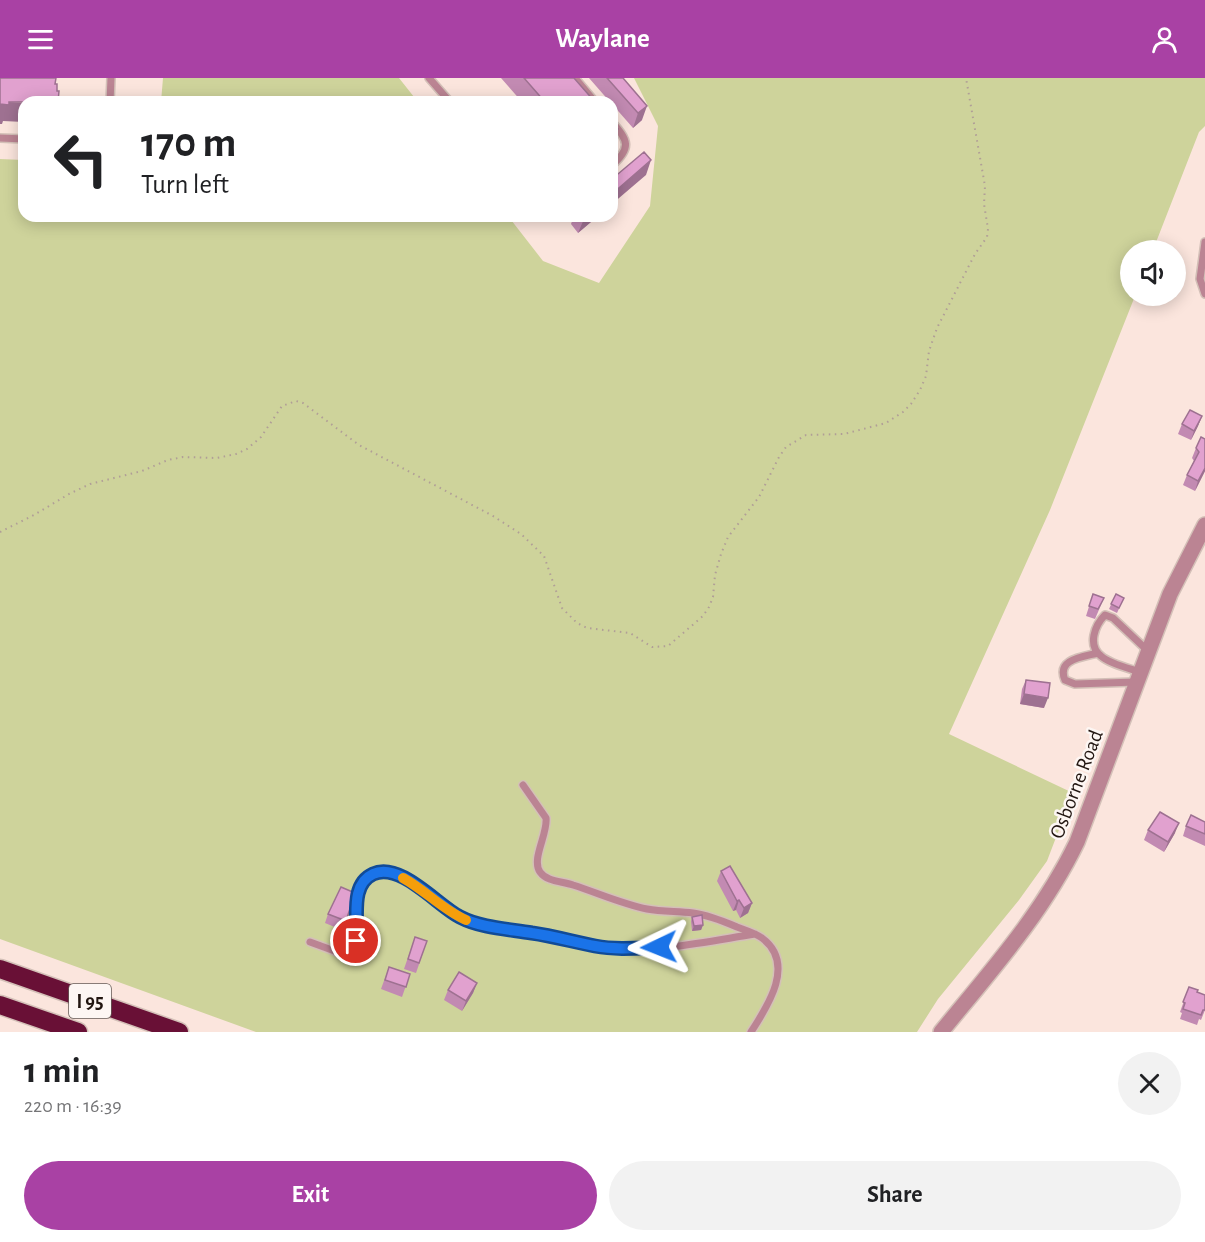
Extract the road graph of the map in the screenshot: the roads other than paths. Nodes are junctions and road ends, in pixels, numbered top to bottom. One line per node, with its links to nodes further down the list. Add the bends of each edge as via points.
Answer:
1 (111, 78): 4 (lane)
2 (429, 78): 5 (lane)
3 (575, 78): 6 (lane)
4 (110, 96)
5 (445, 96)
6 (590, 96)
7 (618, 131): 10 (lane, via 626,143)
8 (0, 138): 9 (lane)
9 (18, 139)
10 (618, 160)
11 (1205, 242): 12 (lane, via 1200,279)
12 (1205, 294)
13 (1205, 525): 14 (street, Osborne Road, via 1170,594)
14 (1149, 652): 15 (lane, via 1106,615 1093,637); 16 (street, Osborne Road)
15 (1098, 653): 16 (lane); 16 (lane, via 1070,660 1062,674 1065,680 1076,684)
16 (1139, 677): 25 (street, Osborne Road, via 1068,862 1030,922)
17 (523, 785): 18 (lane, via 546,818 537,859 541,873 548,879 645,909 710,916)
18 (755, 934): 19 (lane, via 659,947 596,946 478,924 451,912 402,877 381,872 367,877 362,884 356,905 356,941 351,949 340,953); 24 (lane, via 773,951 778,974 773,996)
19 (310, 942)
20 (0, 969): 23 (highway, I 95)
21 (0, 1005): 22 (highway, I 95)
22 (78, 1032)
23 (179, 1032)
24 (751, 1032)
25 (942, 1032)

